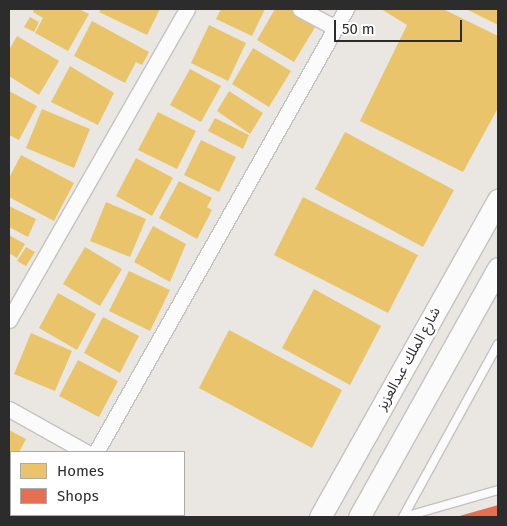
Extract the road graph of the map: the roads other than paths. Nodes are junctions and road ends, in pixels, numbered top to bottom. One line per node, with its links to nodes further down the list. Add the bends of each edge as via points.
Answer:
1 (187, 9): 7 (street)
2 (300, 9): 4 (street)
3 (346, 9): 4 (street)
4 (334, 27): 11 (street)
5 (498, 200): 13 (street, شارع الملك عبدالعزيز)
6 (498, 268): 14 (street)
7 (9, 320)
8 (498, 344): 15 (lane)
9 (9, 409): 10 (street)
10 (84, 451)
11 (97, 451)
12 (498, 490): 15 (lane)
13 (320, 517)
14 (360, 517)
15 (403, 517)

